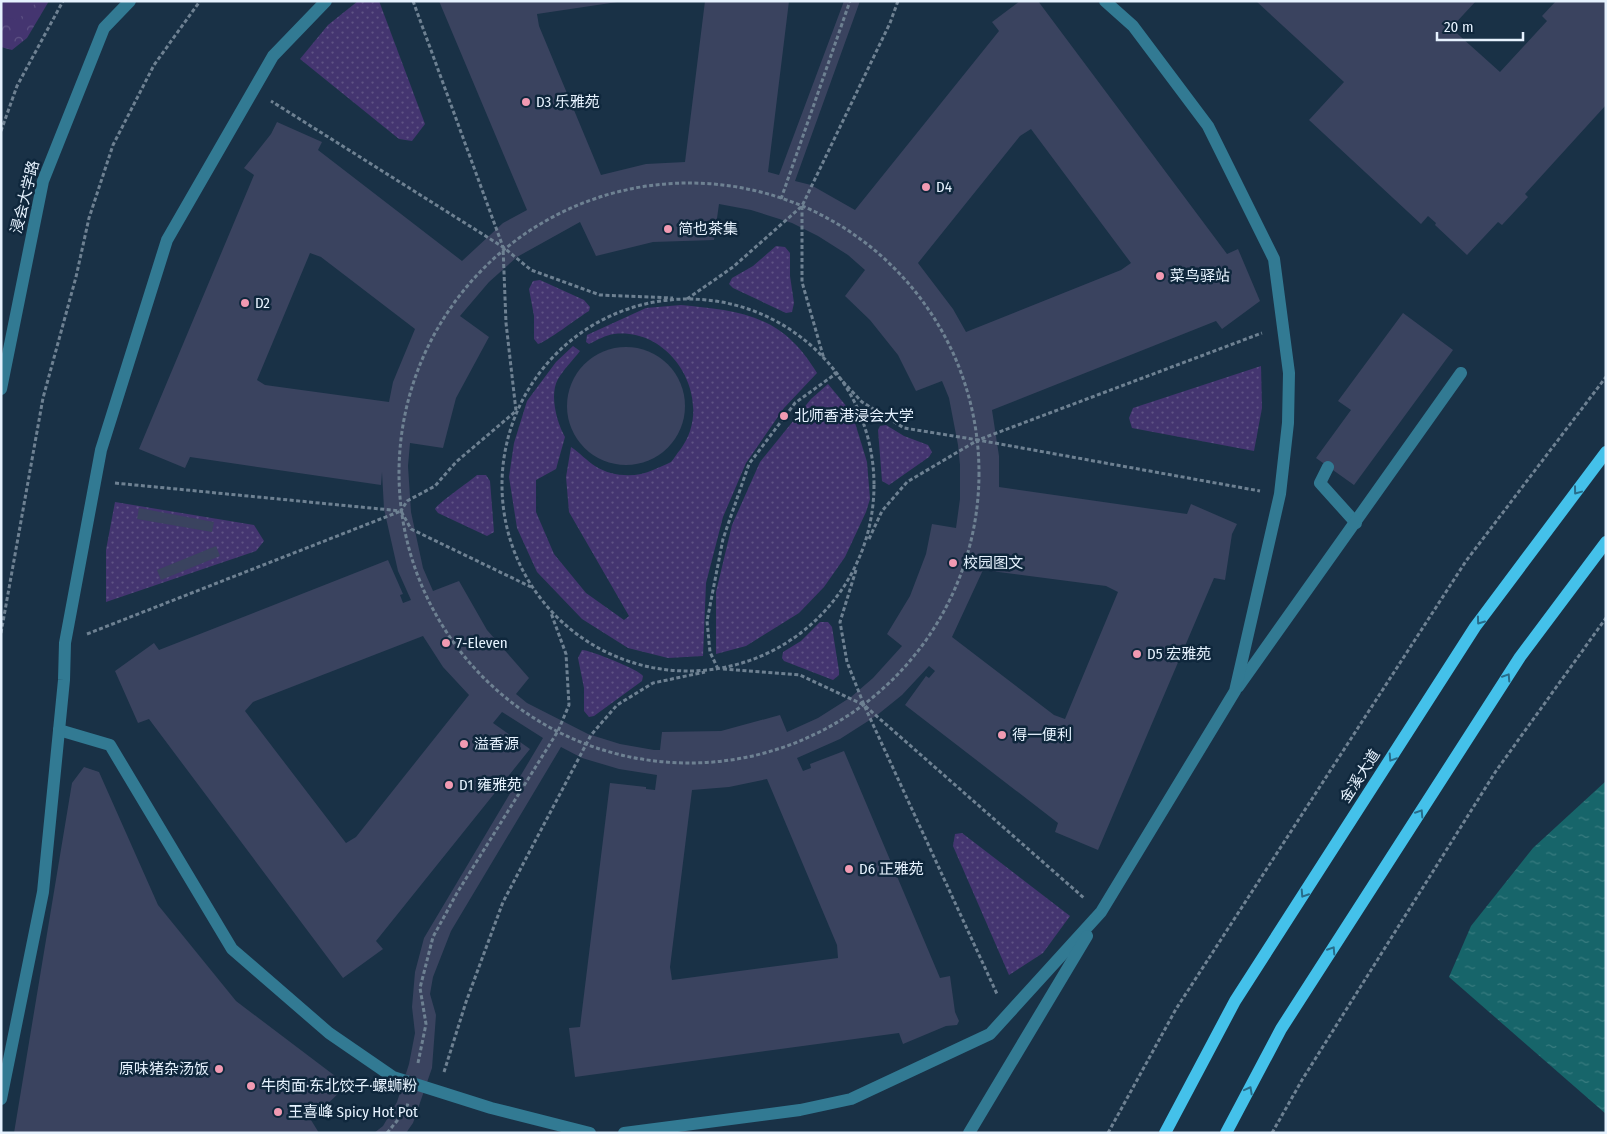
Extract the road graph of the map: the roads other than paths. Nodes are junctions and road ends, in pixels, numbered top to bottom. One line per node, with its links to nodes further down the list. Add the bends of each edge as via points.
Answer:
1 (130, 1): 5 (street, 浸会大学路, via 104,28 43,181)
2 (326, 1): 11 (street, via 273,56 167,240 101,450 65,643)
3 (1105, 1): 10 (street, via 1133,26 1208,126 1274,259 1289,373 1288,423 1280,494)
4 (1461, 374): 8 (street)
5 (1, 389)
6 (1606, 452): 17 (main road, 金溪大道, one-way to 17, via 1476,627 1235,1001)
7 (1328, 467): 8 (street, via 1320,483)
8 (1356, 523): 10 (street)
9 (1606, 542): 18 (main road, one-way to 9, via 1281,1029 1477,724 1520,658)
10 (1235, 691): 12 (street)
11 (59, 730): 13 (street, via 42,892); 14 (street, via 110,745 232,949 329,1033 394,1077 491,1108)
12 (1101, 912): 15 (street, via 990,1034 851,1099 800,1110); 16 (street)
13 (1, 1098)
14 (590, 1133)
15 (624, 1133)
16 (969, 1133)
17 (1165, 1133)
18 (1226, 1133)

